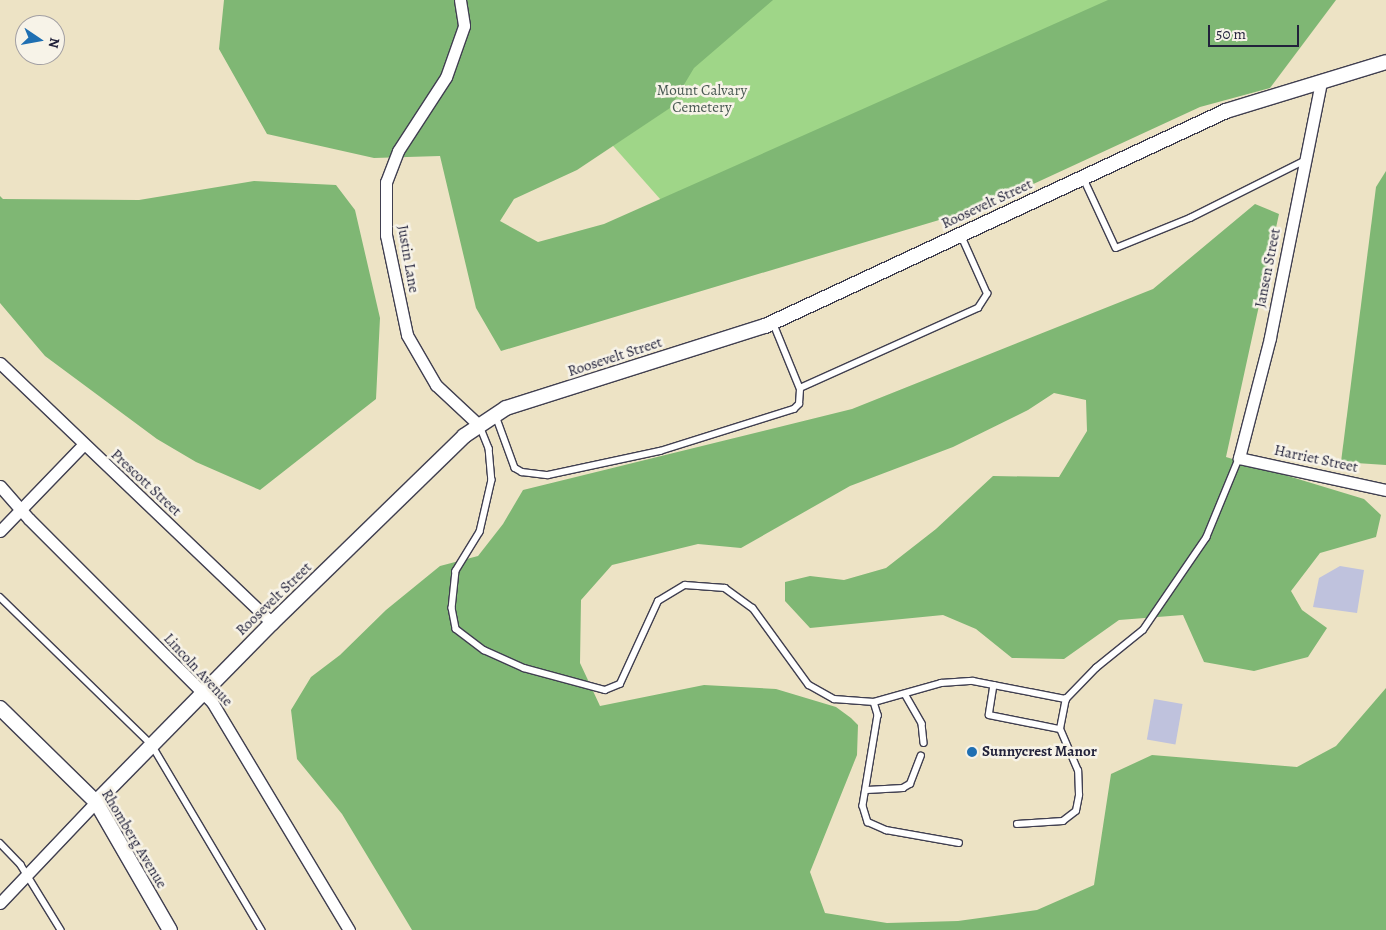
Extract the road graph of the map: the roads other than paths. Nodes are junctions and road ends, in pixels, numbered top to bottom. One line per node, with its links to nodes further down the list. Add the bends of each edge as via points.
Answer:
1 (460, 0): 11 (street, Justin Lane, via 464,26 446,77 398,151 386,182 386,235 411,344 436,385)
2 (1386, 62): 3 (street, Roosevelt Street)
3 (1321, 82): 4 (street, Jansen Street); 5 (street, Roosevelt Street, via 1226,111)
4 (1304, 161): 5 (lane, via 1190,218 1116,248); 13 (street, Jansen Street, via 1270,338)
5 (1083, 177): 6 (street, Roosevelt Street)
6 (960, 234): 7 (street, Roosevelt Street); 9 (lane, via 987,294 978,308)
7 (772, 322): 9 (lane); 10 (street, Roosevelt Street, via 506,408)
8 (0, 363): 12 (street, Prescott Street)
9 (800, 388): 10 (lane, via 799,404 779,415 660,451 548,474 522,472 515,468)
10 (495, 416): 11 (street, Roosevelt Street)
11 (480, 426): 19 (street, Roosevelt Street, via 464,436); 24 (lane, via 489,448 492,480 480,532 456,571 452,608 456,629 484,650 524,668 604,690 620,684 658,601 686,585 725,588 753,608 809,685 834,699)
12 (83, 445): 16 (street); 19 (street, Prescott Street)
13 (1239, 458): 15 (street, Harriet Street); 23 (lane, via 1206,538 1143,630 1096,668)
14 (0, 486): 16 (street, Lincoln Avenue)
15 (1386, 490)
16 (21, 509): 17 (street); 21 (street, Lincoln Avenue)
17 (0, 531)
18 (0, 597): 28 (lane)
19 (272, 623): 21 (street, Roosevelt Street)
20 (994, 685): 22 (lane, via 973,681 941,683); 23 (lane); 26 (lane, via 989,715)
21 (203, 692): 28 (street, Roosevelt Street); 40 (street, Lincoln Avenue, via 220,714)
22 (905, 694): 24 (lane); 27 (lane, via 922,724)
23 (1066, 699): 26 (lane)
24 (874, 702): 30 (lane, via 878,715)
25 (0, 708): 31 (street, Rhomberg Avenue)
26 (1060, 729): 32 (lane, via 1078,771 1076,811 1062,821)
27 (924, 743)
28 (152, 744): 31 (street, Roosevelt Street); 39 (lane)
29 (921, 756): 30 (lane, via 910,784 904,788)
30 (867, 790): 34 (lane, via 863,806 868,822 886,830)
31 (96, 802): 35 (street, Roosevelt Street); 38 (street, Rhomberg Avenue)
32 (1017, 824)
33 (0, 843): 35 (lane)
34 (959, 843)
35 (28, 875): 36 (street, Roosevelt Street); 37 (lane)
36 (0, 904)
37 (62, 930)
38 (170, 930)
39 (262, 930)
40 (349, 930)

